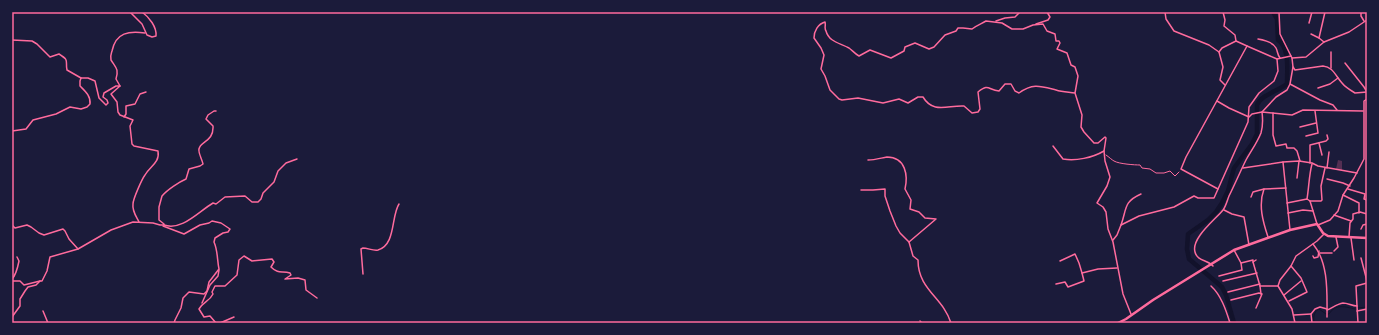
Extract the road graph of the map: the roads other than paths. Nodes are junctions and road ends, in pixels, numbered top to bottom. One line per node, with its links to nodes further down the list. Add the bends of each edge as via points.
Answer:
1 (130, 12): 16 (street, via 142,24)
2 (142, 12): 16 (street, via 156,30 156,36 152,37)
3 (1020, 12): 12 (street, via 1015,17)
4 (1047, 12): 15 (street, via 1050,17 1048,20)
5 (1165, 12): 24 (street, via 1166,19 1174,31 1209,45)
6 (1223, 12): 21 (street, via 1224,26 1235,35)
7 (1279, 12): 26 (street, via 1280,34)
8 (1312, 12): 14 (street)
9 (1325, 12): 18 (street)
10 (1361, 12): 13 (street)
11 (1367, 20): 13 (street)
12 (994, 22): 15 (street, via 1012,29); 40 (street, via 986,20 972,29 958,28 929,49 915,43 891,58 870,50 858,56 849,48 830,39 825,31 825,22 820,25 814,38 823,52 821,69 830,90 842,100 858,98 883,103 898,99 908,103 923,97 935,108 964,106 972,113 980,109 978,92 984,87 1000,91 1005,84 1011,84 1015,91 1020,93 1030,87 1039,86)
13 (1364, 22): 22 (street, via 1349,32)
14 (1309, 23)
15 (1033, 25): 40 (street, via 1043,24 1047,31 1056,35 1056,41 1060,43 1057,49 1067,53 1078,76)
16 (145, 33): 36 (street, via 122,34 113,45 110,57 117,67 116,79)
17 (1311, 34): 18 (street)
18 (1319, 38): 22 (street)
19 (1258, 39): 28 (street, via 1275,46)
20 (12, 40): 32 (street, via 37,44 50,57 59,54 68,62 67,70)
21 (1236, 41): 23 (street); 24 (street)
22 (1324, 42): 26 (street, via 1306,57)
23 (1247, 46): 27 (street); 35 (street)
24 (1219, 52): 35 (street, via 1224,67 1220,80)
25 (1331, 52): 31 (street)
26 (1292, 57): 28 (street); 30 (street)
27 (1277, 58): 28 (street); 50 (street, via 1278,71 1274,80 1259,93 1249,107)
28 (1280, 58)
29 (1344, 63): 39 (street)
30 (1293, 67): 31 (street, via 1295,70 1323,66); 34 (street)
31 (1331, 68): 33 (street)
32 (81, 78): 36 (street, via 94,81 99,98 106,105 108,103 103,97 104,93); 53 (street, via 80,86 90,99 87,107 65,108 56,114 33,120 26,129)
33 (1338, 78): 37 (street); 39 (street, via 1354,93)
34 (1290, 84): 44 (street); 47 (street, via 1287,90 1276,97)
35 (1225, 85): 42 (street)
36 (120, 86): 49 (street, via 111,94 117,102 118,112)
37 (1318, 88)
38 (146, 92): 49 (street, via 140,94 135,104 126,106)
39 (1367, 92)
40 (1075, 93): 58 (street, via 1082,115 1081,127 1094,144 1106,138)
41 (1367, 99): 46 (street, via 1364,101)
42 (1217, 101): 50 (street); 77 (street, via 1181,169)
43 (1315, 110): 44 (street); 48 (street, via 1303,110 1290,115); 51 (street)
44 (1338, 110): 46 (street)
45 (216, 111): 97 (street, via 206,119 214,129 210,138 198,149 203,164 189,169 186,179 175,184 162,196 159,221)
46 (1363, 111): 62 (street)
47 (1262, 112): 48 (street); 50 (street); 68 (street, via 1261,134)
48 (1273, 113): 65 (street, via 1276,146 1286,144 1287,148 1294,148)
49 (124, 117): 94 (street, via 133,120 130,126 134,146 158,151 154,165 144,175 133,205)
50 (1249, 117): 77 (street)
51 (1316, 123): 52 (street); 55 (street, via 1318,133)
52 (1300, 127)
53 (12, 131)
54 (1327, 135): 56 (street, via 1327,140)
55 (1306, 136)
56 (1320, 143): 60 (street); 67 (street, via 1310,145)
57 (1053, 146): 58 (street, via 1063,159 1068,160 1084,159)
58 (1104, 151): 107 (street, via 1110,177 1097,203 1106,212)
59 (1329, 152): 69 (street)
60 (1322, 155)
61 (296, 159): 97 (street, via 286,163 278,171 274,182 258,202 252,202 245,196 224,197 182,225)
62 (1364, 159): 64 (street); 70 (street)
63 (868, 160): 108 (street, via 889,157 902,164 906,172 905,189 911,200 910,209 919,212 925,218 936,219)
64 (1367, 160)
65 (1300, 161): 66 (street); 67 (street); 71 (street)
66 (1283, 162): 68 (street); 74 (street)
67 (1311, 163): 69 (street); 82 (street)
68 (1242, 168): 87 (street)
69 (1326, 168): 70 (street); 84 (street, via 1321,186 1322,200)
70 (1357, 173): 73 (street)
71 (1297, 178)
72 (1327, 179): 73 (street)
73 (1350, 186): 75 (street)
74 (1286, 188): 78 (street); 85 (street)
75 (1348, 188): 80 (street); 83 (street, via 1365,194 1364,199)
76 (861, 190): 108 (street, via 885,188 885,196 896,226)
77 (1218, 190): 98 (street, via 1212,199 1194,196 1174,207 1139,216)
78 (1264, 190): 81 (street, via 1253,192); 104 (street, via 1262,214)
79 (1141, 194): 98 (street, via 1127,204)
80 (1343, 195): 90 (street, via 1360,203); 92 (street, via 1338,211)
81 (1251, 197)
82 (1308, 199): 84 (street); 85 (street)
83 (1367, 200)
84 (1310, 201): 88 (street)
85 (1287, 203): 89 (street)
86 (399, 204): 130 (street, via 393,216 391,238 380,249 362,249)
87 (1223, 210): 109 (street, via 1244,217); 124 (street, via 1199,238 1194,249 1199,258)
88 (1313, 211): 89 (street); 99 (street)
89 (1288, 213): 101 (street)
90 (1358, 213): 91 (street); 93 (street, via 1353,214)
91 (1367, 214)
92 (1334, 215): 93 (street); 99 (street, via 1330,220)
93 (1351, 221): 105 (street)
94 (139, 222): 97 (street); 111 (street, via 120,226)
95 (1367, 224): 100 (street)
96 (12, 225): 111 (street, via 15,228 27,225 44,235 62,229)
97 (163, 225): 127 (street, via 184,234 212,221 230,229 215,238)
98 (1121, 225): 107 (street)
99 (1317, 225): 101 (main road); 102 (main road)
100 (1361, 229)
101 (1290, 230): 104 (main road)
102 (1324, 234): 103 (main road); 110 (street)
103 (1336, 237): 105 (main road); 113 (street, via 1338,247)
104 (1268, 238): 109 (main road)
105 (1350, 238): 106 (main road); 120 (street)
106 (1367, 238)
107 (1112, 241): 126 (street)
108 (909, 242): 164 (street, via 913,256 918,260 923,282 942,306)
109 (1249, 244): 112 (main road)
110 (1313, 244): 114 (street); 125 (street, via 1297,255)
111 (78, 249): 133 (street, via 50,257 45,276)
112 (1234, 250): 123 (street); 124 (main road)
113 (1334, 251)
114 (1320, 252): 115 (street); 116 (street, via 1318,257); 151 (street, via 1326,282)
115 (1332, 253)
116 (1313, 256)
117 (17, 257): 132 (street, via 19,261)
118 (1361, 258): 136 (street)
119 (1256, 260): 122 (street)
120 (1354, 260)
121 (1060, 261): 128 (street, via 1074,254)
122 (1253, 262): 123 (street); 129 (street)
123 (1241, 263): 131 (street, via 1242,270)
124 (1211, 265): 154 (main road)
125 (1291, 266): 135 (street); 140 (street)
126 (1117, 268): 128 (street); 154 (street, via 1122,294)
127 (219, 269): 147 (street, via 218,276); 161 (street, via 204,294 189,292 183,298)
128 (1082, 272): 137 (street, via 1084,281 1068,287 1065,282)
129 (1257, 273): 134 (street); 138 (street)
130 (363, 274)
131 (1219, 276)
132 (12, 280): 133 (street, via 20,281 24,285)
133 (40, 281): 157 (street, via 28,287)
134 (1223, 281)
135 (1302, 281): 143 (street); 146 (street, via 1307,292)
136 (1367, 282): 148 (street, via 1356,286)
137 (1056, 284)
138 (1260, 285): 140 (street); 141 (street); 142 (street)
139 (1211, 286): 166 (street, via 1224,305)
140 (1278, 286): 143 (street)
141 (1228, 292)
142 (1261, 294): 145 (street); 149 (street)
143 (1284, 295): 146 (street)
144 (317, 298): 147 (street, via 306,290 304,280 285,280 290,273 274,271 272,259 252,261 244,256 239,260 236,275 225,286 215,286 211,299)
145 (1231, 300)
146 (1288, 301): 156 (street)
147 (202, 303): 162 (street, via 199,309 201,314 210,316)
148 (1357, 306): 151 (street, via 1343,304); 153 (street)
149 (1256, 308)
150 (1367, 309): 153 (street)
151 (1327, 310): 155 (street, via 1320,307); 159 (street)
152 (43, 311): 160 (street)
153 (1357, 311): 169 (street)
154 (1132, 314): 165 (main road)
155 (1312, 314): 156 (street); 168 (street)
156 (1294, 315): 167 (street)
157 (12, 317)
158 (234, 317): 163 (street)
159 (1327, 317)
160 (48, 323)
161 (174, 323)
162 (216, 323)
163 (220, 323)
164 (951, 323)
165 (1118, 323)
166 (1230, 323)
167 (1295, 323)
168 (1312, 323)
169 (1358, 323)

